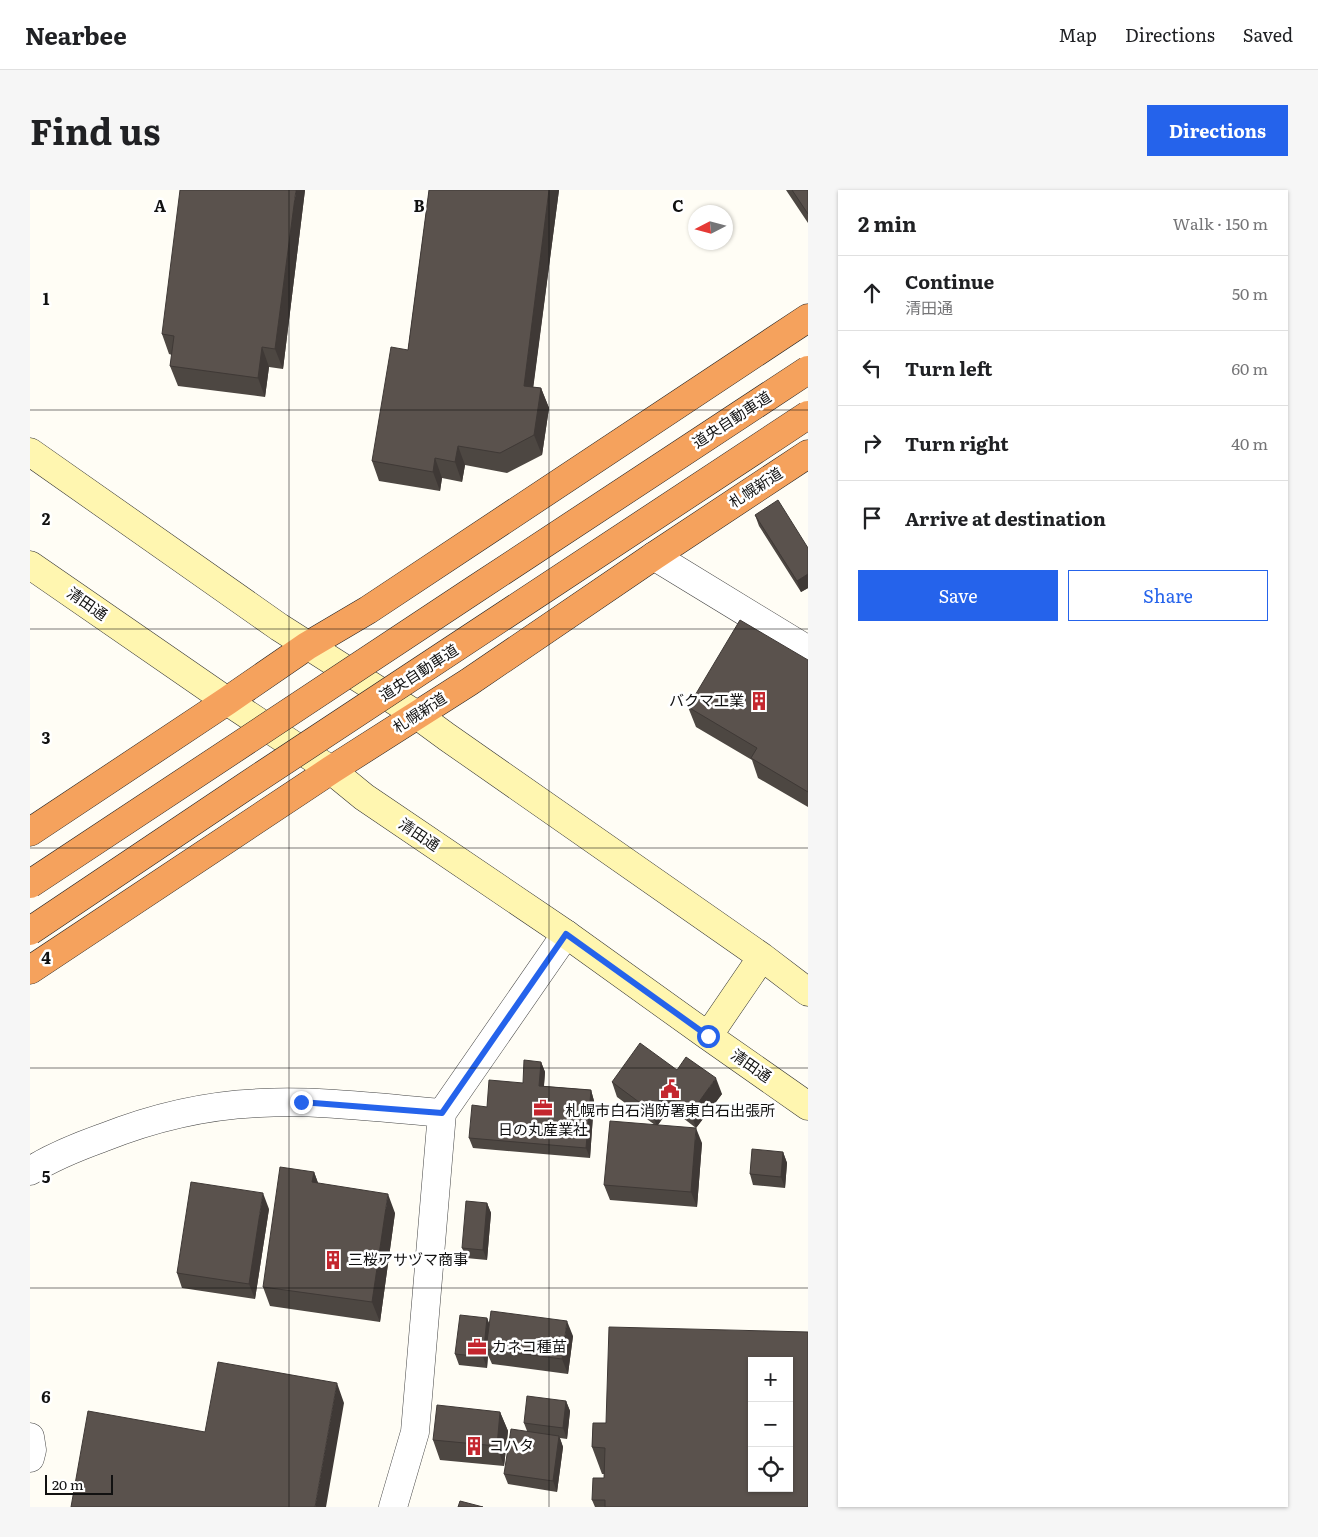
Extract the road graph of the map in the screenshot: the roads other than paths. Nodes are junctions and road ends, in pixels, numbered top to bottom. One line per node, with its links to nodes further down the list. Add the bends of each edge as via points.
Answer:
1 (808, 318): 8 (highway, via 368,610)
2 (808, 370): 14 (highway, 道央自動車道, bridge)
3 (808, 415): 15 (highway, 道央自動車道, bridge)
4 (30, 452): 8 (street)
5 (808, 454): 6 (highway, 札幌新道)
6 (654, 556): 9 (street); 11 (highway, 札幌新道)
7 (30, 565): 10 (street, 清田通)
8 (307, 646): 10 (highway); 11 (street)
9 (808, 650)
10 (227, 701): 12 (street, 清田通); 13 (highway)
11 (417, 715): 12 (highway, 札幌新道); 17 (street)
12 (331, 770): 16 (street, 清田通, via 364,797); 18 (highway, 札幌新道)
13 (30, 832)
14 (30, 884)
15 (30, 931)
16 (566, 934): 20 (street, 清田通); 22 (street)
17 (762, 957): 19 (street); 20 (street)
18 (30, 970)
19 (808, 992)
20 (708, 1036): 21 (street, 清田通)
21 (808, 1106)
22 (442, 1113): 23 (street, via 301,1102 213,1108 125,1129 82,1145); 26 (street, via 415,1432)
23 (30, 1171)
24 (30, 1437): 25 (street)
25 (30, 1458)
26 (393, 1507)

